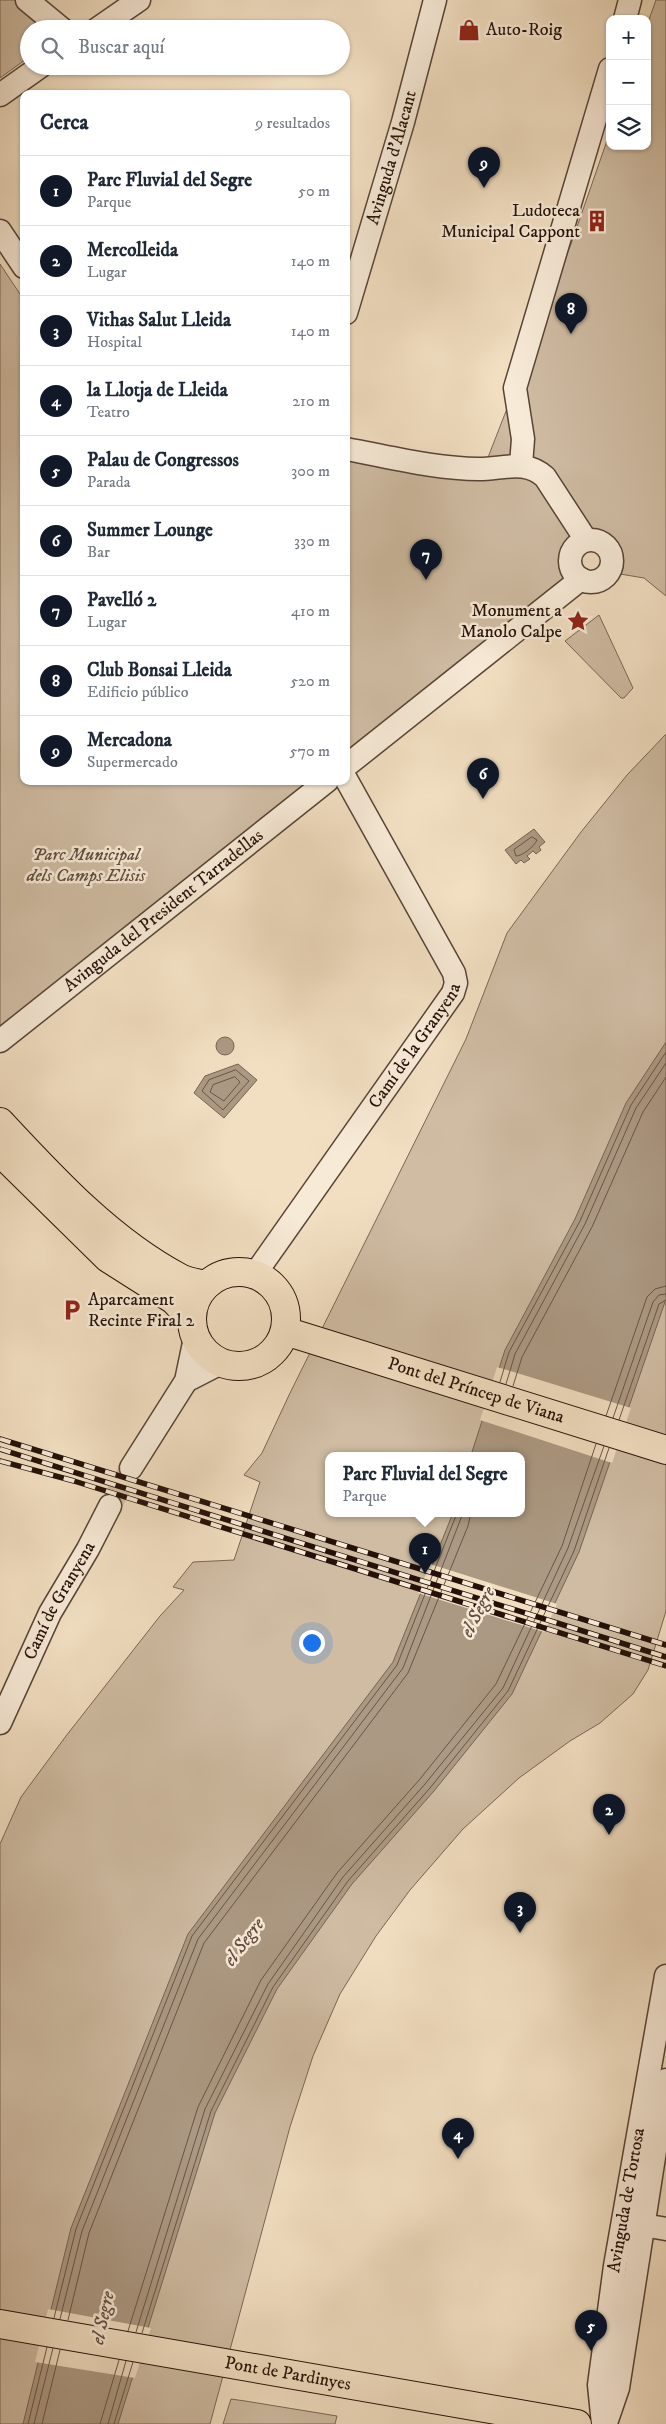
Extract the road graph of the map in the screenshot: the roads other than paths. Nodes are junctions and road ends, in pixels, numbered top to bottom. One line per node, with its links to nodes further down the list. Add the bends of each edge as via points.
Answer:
1 (27, 0): 6 (street)
2 (139, 0): 7 (street)
3 (435, 0): 13 (street, Avinguda d'Alacant, via 403,122)
4 (630, 0): 5 (street)
5 (625, 15)
6 (51, 20)
7 (110, 20)
8 (29, 75): 10 (street)
9 (606, 82): 14 (street, via 515,388)
10 (0, 95)
11 (0, 231): 12 (street)
12 (20, 261)
13 (350, 300)
14 (519, 416): 16 (street, via 523,439); 17 (street, via 509,443)
15 (350, 450): 17 (street, via 420,463)
16 (521, 465): 17 (street); 18 (street, via 545,477)
17 (494, 468)
18 (586, 540): 19 (street, via 576,546 570,558 572,570); 19 (street, via 597,541 606,547 611,566 599,580)
19 (581, 580): 20 (street)
20 (350, 763)
21 (322, 785): 23 (street, Avinguda del President Tarradellas)
22 (349, 785): 26 (street, Camí de la Granyena, via 454,973 456,983 453,993)
23 (0, 1042)
24 (0, 1122): 27 (main road, via 42,1167 124,1242 182,1279)
25 (0, 1152): 28 (main road, via 108,1258 174,1300)
26 (255, 1274): 27 (main road, via 227,1273); 29 (main road, via 272,1284 283,1300 287,1317)
27 (206, 1285): 28 (main road, via 195,1302)
28 (193, 1329): 30 (main road, via 208,1355); 31 (street)
29 (285, 1331): 30 (main road, via 270,1355 251,1365); 32 (main road, Pont del Príncep de Viana)
30 (221, 1363): 31 (street)
31 (186, 1381): 33 (street)
32 (666, 1450)
33 (131, 1468)
34 (110, 1506): 35 (street, Camí de Granyena, via 50,1613)
35 (0, 1723)
36 (666, 1976): 42 (street, Avinguda de Tortosa, via 615,2266 600,2385)
37 (666, 2080): 38 (street, Avinguda de Tortosa)
38 (643, 2225): 39 (street); 42 (street, Avinguda de Tortosa, via 618,2388)
39 (666, 2230)
40 (0, 2324): 41 (main road, Pont de Pardinyes)
41 (577, 2424)
42 (605, 2424)

